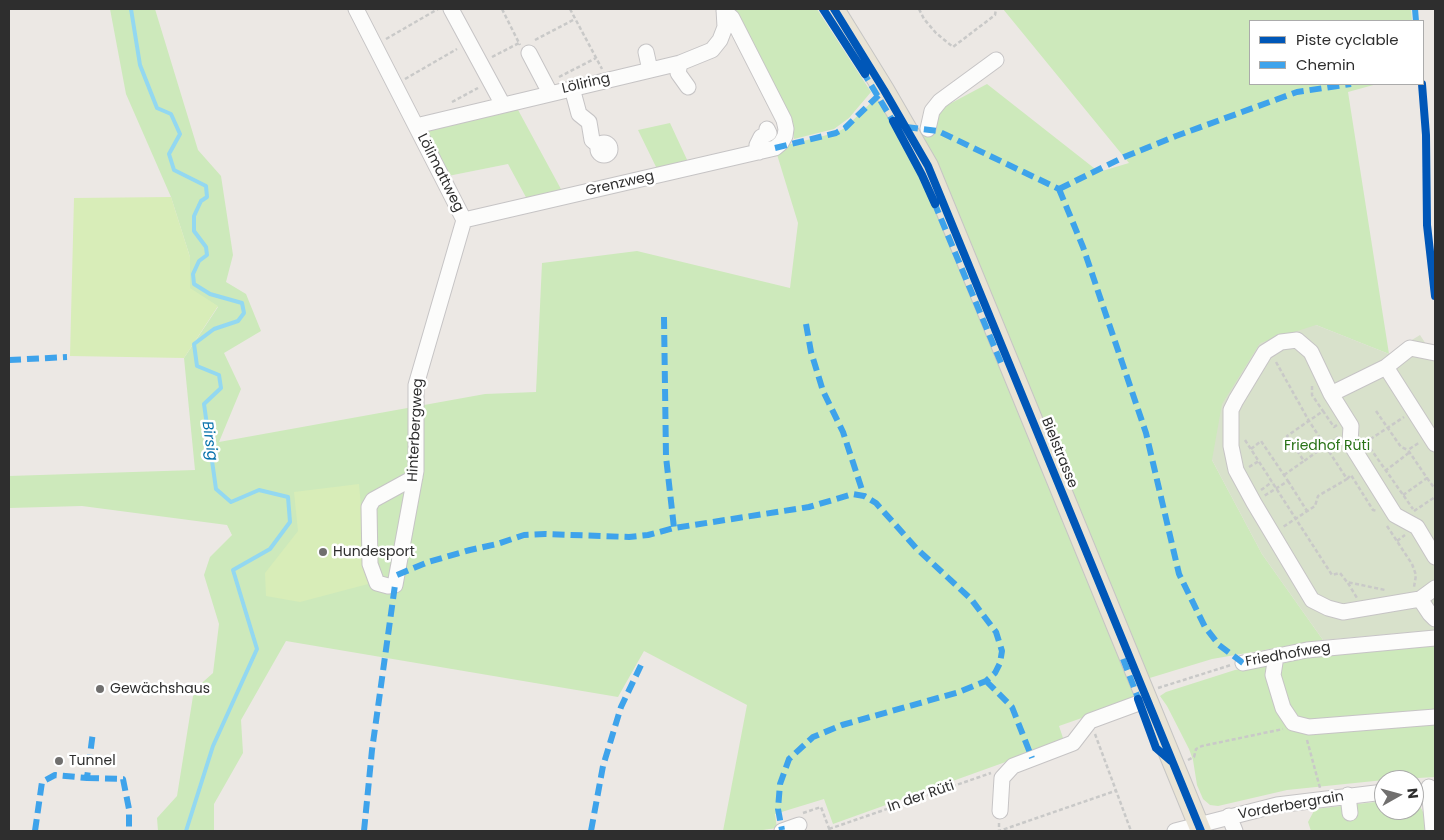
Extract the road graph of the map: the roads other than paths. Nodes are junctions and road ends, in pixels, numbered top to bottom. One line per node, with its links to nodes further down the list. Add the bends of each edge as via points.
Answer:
1 (356, 9): 14 (street, Lölimattweg)
2 (451, 9): 13 (street)
3 (834, 9): 32 (main road, Bielstrasse, via 928,166)
4 (724, 10): 8 (street, Löliring, via 725,27 712,50); 18 (street, Grenzweg, via 732,18 786,129 781,143 775,148)
5 (526, 46): 10 (street)
6 (646, 52): 9 (street)
7 (996, 60): 16 (street, via 940,101 932,111)
8 (680, 63): 9 (street, Löliring); 12 (street, via 678,73)
9 (650, 70): 11 (street, Löliring)
10 (548, 88): 11 (street, Löliring); 13 (street, Löliring)
11 (572, 88): 17 (street, via 579,114 589,122 592,140)
12 (688, 88)
13 (503, 105): 14 (street, Löliring)
14 (416, 126): 19 (street, Lölimattweg)
15 (767, 129): 18 (street, via 769,133 761,137)
16 (928, 129)
17 (599, 146)
18 (750, 151): 19 (street, Grenzweg)
19 (464, 220): 24 (street, Hinterbergweg, via 416,384)
20 (1435, 353): 21 (street, via 1410,348)
21 (1386, 368): 22 (street); 23 (street)
22 (1330, 394): 25 (street, via 1348,424 1350,443 1373,479 1383,508 1395,515 1408,515); 27 (street, via 1311,352 1297,340 1281,342 1265,352 1231,410 1230,446 1236,470 1257,496 1272,534 1312,600 1343,612)
23 (1432, 440)
24 (415, 477): 24 (street, Hinterbergweg, via 372,500 369,507 370,564 377,582 388,586 395,586)
25 (1435, 557)
26 (1435, 588): 27 (street)
27 (1420, 599): 28 (street)
28 (1435, 619)
29 (1435, 638): 30 (street, Friedhofweg, via 1306,650)
30 (1276, 656): 31 (street, Friedhofweg); 33 (street, via 1273,675 1283,708 1293,723 1309,727)
31 (1243, 663)
32 (1146, 696): 37 (street, via 1090,721 1073,743 1014,766 1002,778); 42 (main road, Bielstrasse)
33 (1435, 717)
34 (1426, 787): 40 (street)
35 (1374, 793): 36 (street, Vorderbergrain)
36 (1348, 796): 38 (street); 39 (street, Vorderbergrain, via 1277,805)
37 (1000, 811)
38 (1350, 813)
39 (1229, 816): 42 (street, Vorderbergrain); 45 (street)
40 (1428, 824)
41 (800, 825): 43 (street)
42 (1200, 828): 44 (street, Vorderbergrain)
43 (782, 831)
44 (1175, 831)
45 (1235, 831)

